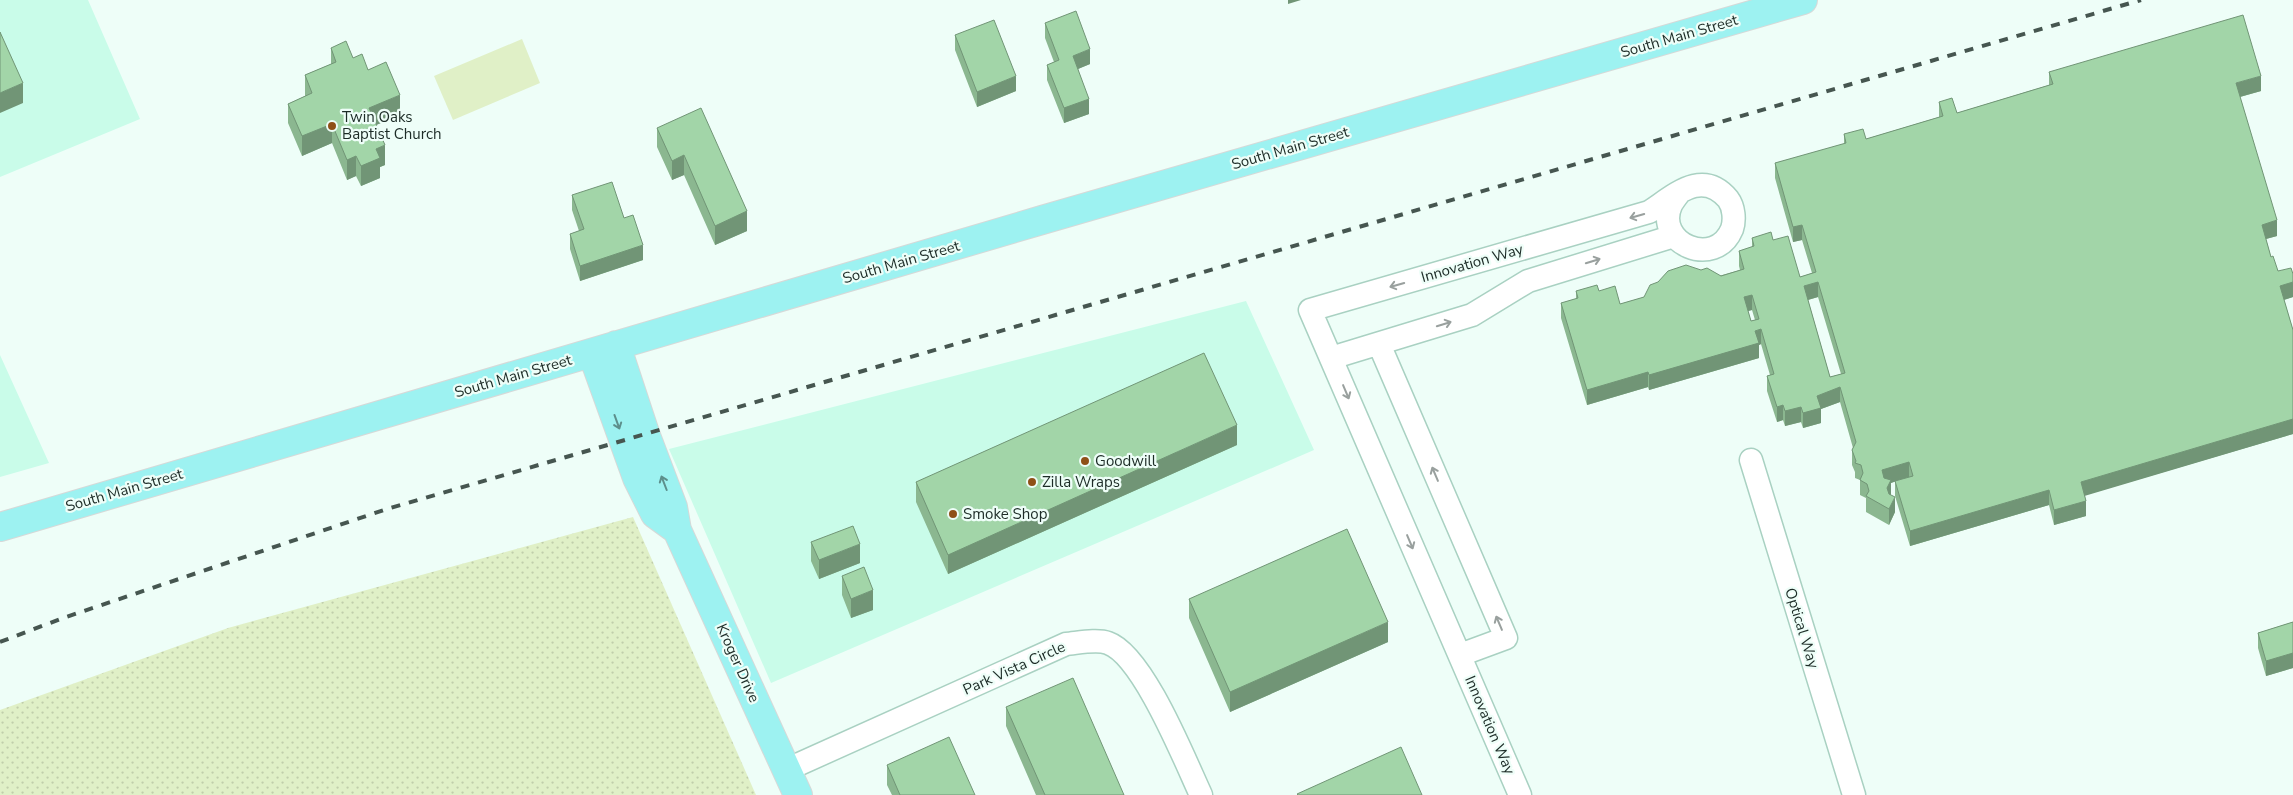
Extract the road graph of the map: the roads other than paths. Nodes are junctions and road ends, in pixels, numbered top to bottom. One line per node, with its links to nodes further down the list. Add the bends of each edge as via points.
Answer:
1 (1804, 0): 5 (main road, South Main Street)
2 (1680, 192): 3 (street, via 1668,216); 3 (street, via 1700,184 1721,191 1734,213 1733,224 1724,241 1708,249 1692,249); 6 (street, Innovation Way, one-way to 6, via 1649,212 1310,310)
3 (1674, 236): 4 (street, one-way to 3, via 1472,315 1528,281)
4 (1378, 344): 6 (street); 9 (street, one-way to 4, via 1506,638)
5 (604, 349): 8 (main road, South Main Street); 10 (main road, Kroger Drive, via 637,478 655,514 677,530)
6 (1331, 358): 9 (street, Innovation Way, one-way to 9)
7 (1751, 460): 14 (street, Optical Way)
8 (0, 526)
9 (1460, 655): 13 (street, Innovation Way)
10 (786, 770): 11 (main road, Kroger Drive); 12 (street, Park Vista Circle, via 1066,644 1107,643 1121,650 1144,679)
11 (798, 795)
12 (1200, 795)
13 (1520, 795)
14 (1854, 795)

